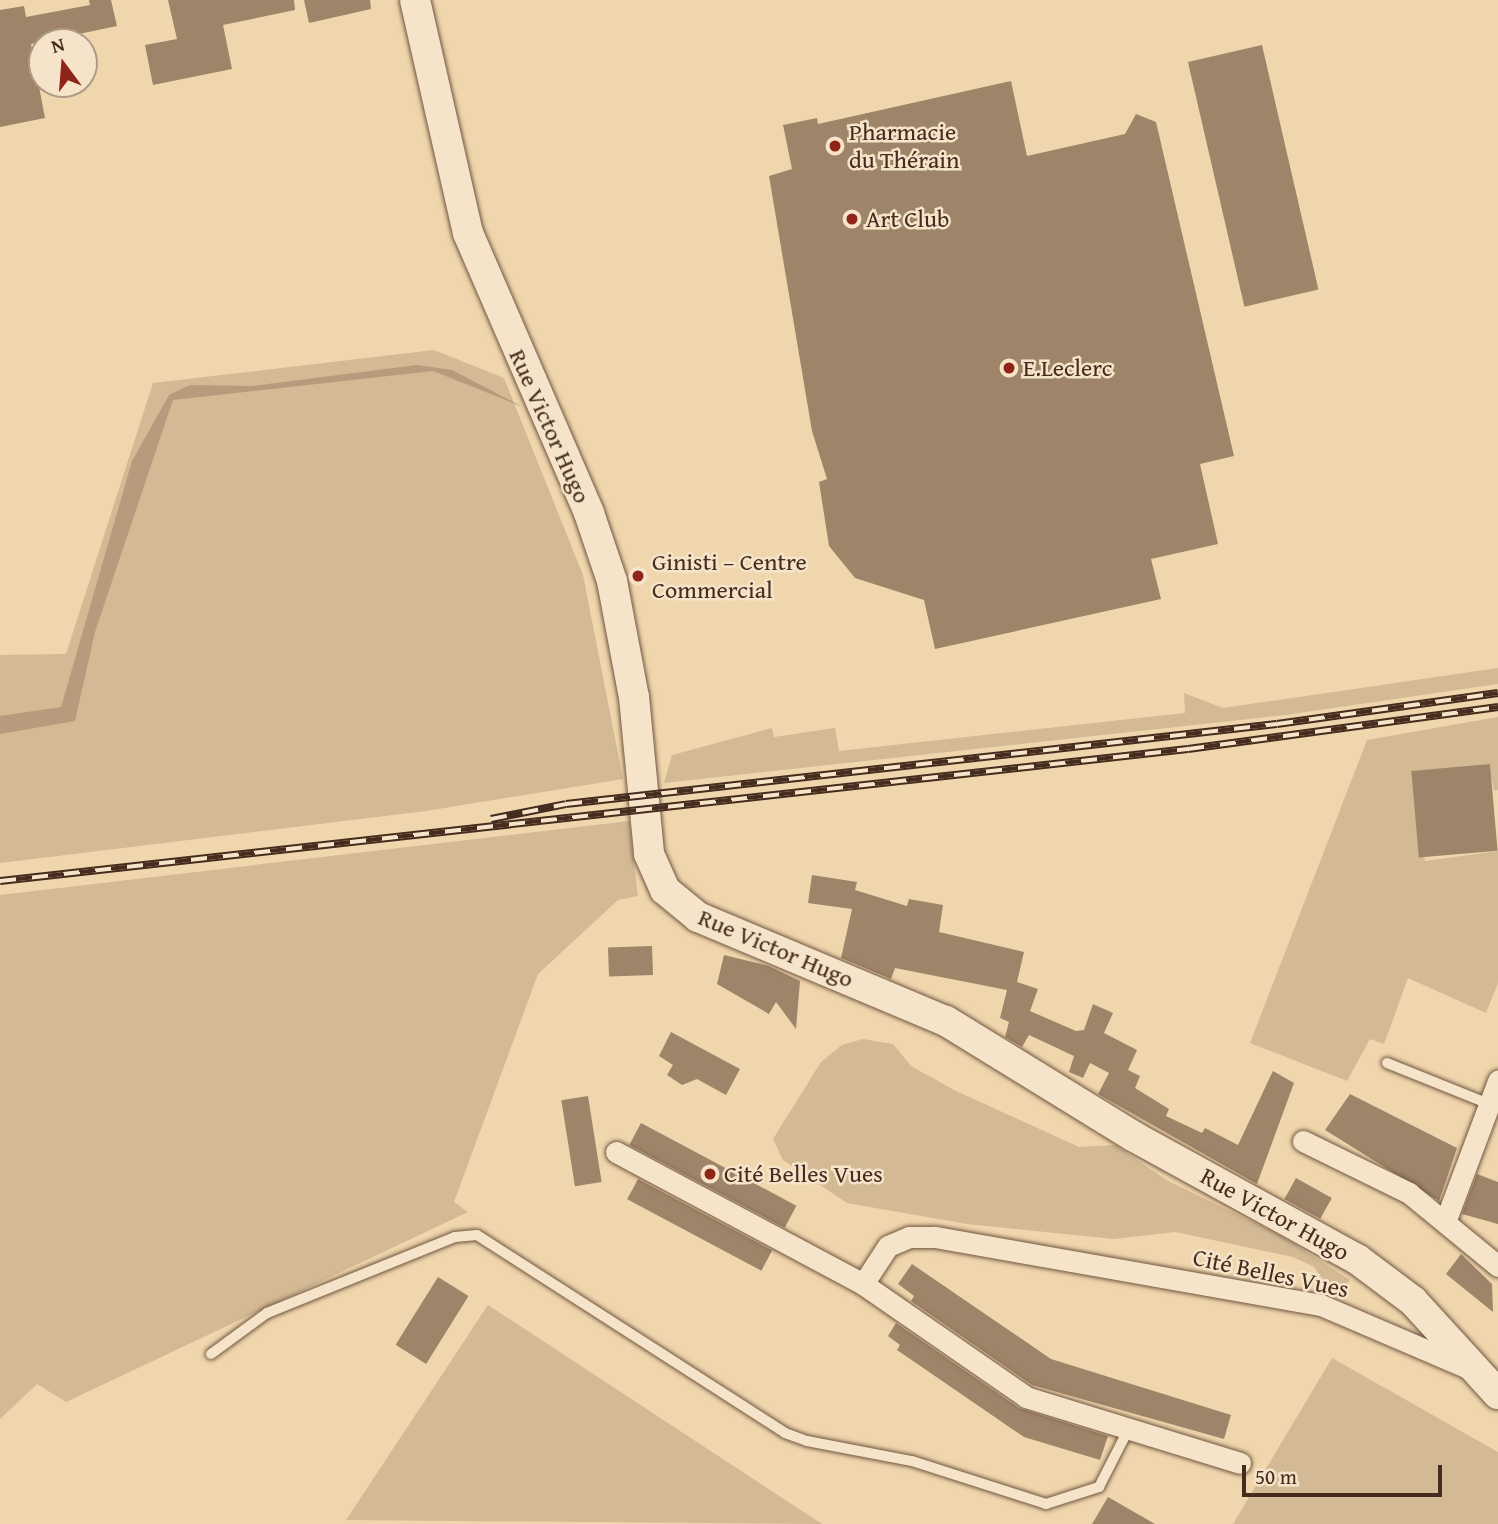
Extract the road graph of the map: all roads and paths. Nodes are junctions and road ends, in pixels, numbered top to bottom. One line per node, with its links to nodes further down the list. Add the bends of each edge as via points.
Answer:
1 (415, 0): 11 (street, Rue Victor Hugo, via 458,197 485,276 606,559 628,655 649,854 664,890 709,922 946,1021 1143,1142 1276,1210 1394,1284)
2 (1387, 1063): 4 (lane)
3 (1498, 1081): 4 (street)
4 (1489, 1104): 7 (street)
5 (1303, 1141): 7 (street, via 1409,1193)
6 (616, 1152): 9 (street)
7 (1445, 1222): 8 (street)
8 (1498, 1266)
9 (863, 1284): 11 (street, Cité Belles Vues, via 888,1247 909,1237 935,1237 1321,1305); 13 (street, via 1027,1397)
10 (211, 1354): 13 (lane, via 267,1313 447,1240 477,1235 785,1433 807,1441 912,1461 1046,1504 1099,1487)
11 (1473, 1370): 12 (street, Rue Victor Hugo)
12 (1498, 1394)
13 (1128, 1430): 14 (street)
14 (1240, 1464)

